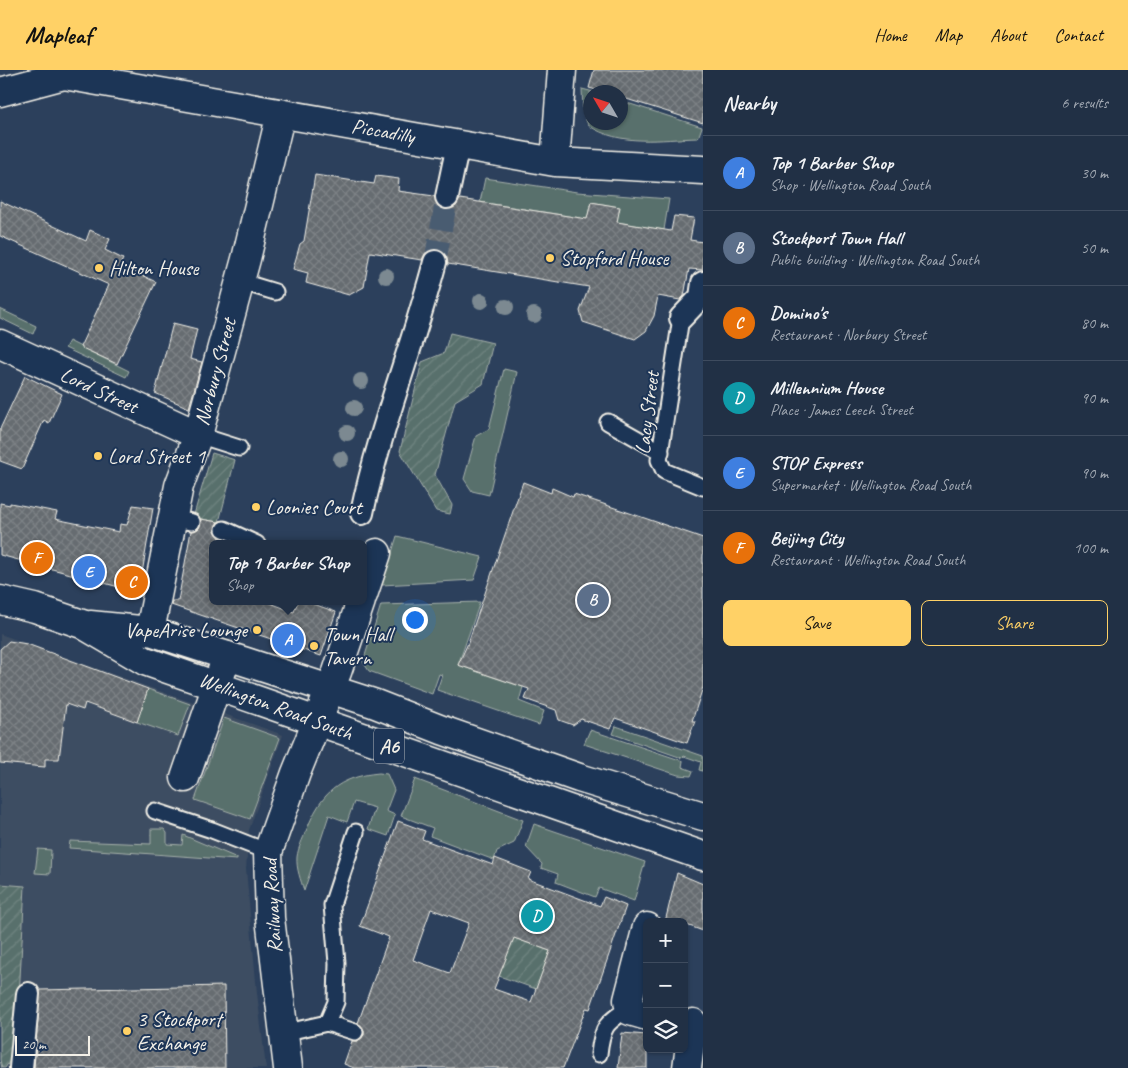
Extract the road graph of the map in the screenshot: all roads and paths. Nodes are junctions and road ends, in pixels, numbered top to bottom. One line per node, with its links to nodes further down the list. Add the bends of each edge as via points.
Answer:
1 (562, 70): 6 (main road)
2 (61, 72): 3 (main road, Piccadilly); 4 (main road, Piccadilly)
3 (0, 92)
4 (281, 113): 5 (main road, Piccadilly); 10 (main road, Norbury Street)
5 (458, 145): 6 (main road, Piccadilly); 8 (street)
6 (555, 162): 7 (main road, Piccadilly)
7 (703, 170)
8 (447, 198)
9 (435, 262): 20 (street)
10 (239, 281): 12 (lane); 16 (main road, Norbury Street)
11 (703, 283): 13 (street, via 701,297)
12 (275, 292)
13 (682, 318): 18 (lane, Lacy Street)
14 (0, 344): 16 (main road, Lord Street)
15 (608, 422): 18 (lane)
16 (198, 435): 17 (lane); 28 (main road, Norbury Street, via 179,486 182,521)
17 (239, 448)
18 (661, 452): 19 (lane, Lacy Street, via 659,460 664,472)
19 (703, 486)
20 (362, 513)
21 (224, 529): 22 (lane)
22 (249, 540)
23 (377, 553): 24 (main road, Railway Road)
24 (367, 582)
25 (0, 600): 27 (main road, Wellington Road South / A6)
26 (359, 605): 31 (main road, Railway Road)
27 (82, 624): 28 (main road, Wellington Road South / A6); 30 (main road, Wellington Road South / A6, via 145,661)
28 (150, 631): 29 (main road, Wellington Road South / A6)
29 (228, 656): 30 (main road); 31 (main road, Wellington Road South / A6)
30 (217, 685): 32 (main road, Wellington Road South / A6); 33 (main road)
31 (330, 689): 32 (main road, Railway Road); 35 (main road, Wellington Road South / A6, via 579,778)
32 (317, 721): 37 (main road, Railway Road); 38 (main road, Wellington Road South / A6)
33 (185, 778)
34 (154, 811): 37 (lane)
35 (703, 816)
36 (356, 832): 42 (lane, via 332,905 337,963 336,1002)
37 (268, 852): 45 (main road, Railway Road, via 270,918)
38 (703, 856)
39 (643, 943): 41 (main road, via 628,1000)
40 (28, 994): 47 (street)
41 (638, 1012): 46 (lane, via 608,1022 603,1030)
42 (328, 1023): 44 (lane); 45 (lane)
43 (693, 1023): 49 (main road)
44 (355, 1032)
45 (283, 1033): 48 (main road, Railway Road)
46 (599, 1054)
47 (21, 1068)
48 (288, 1068)
49 (687, 1068)

